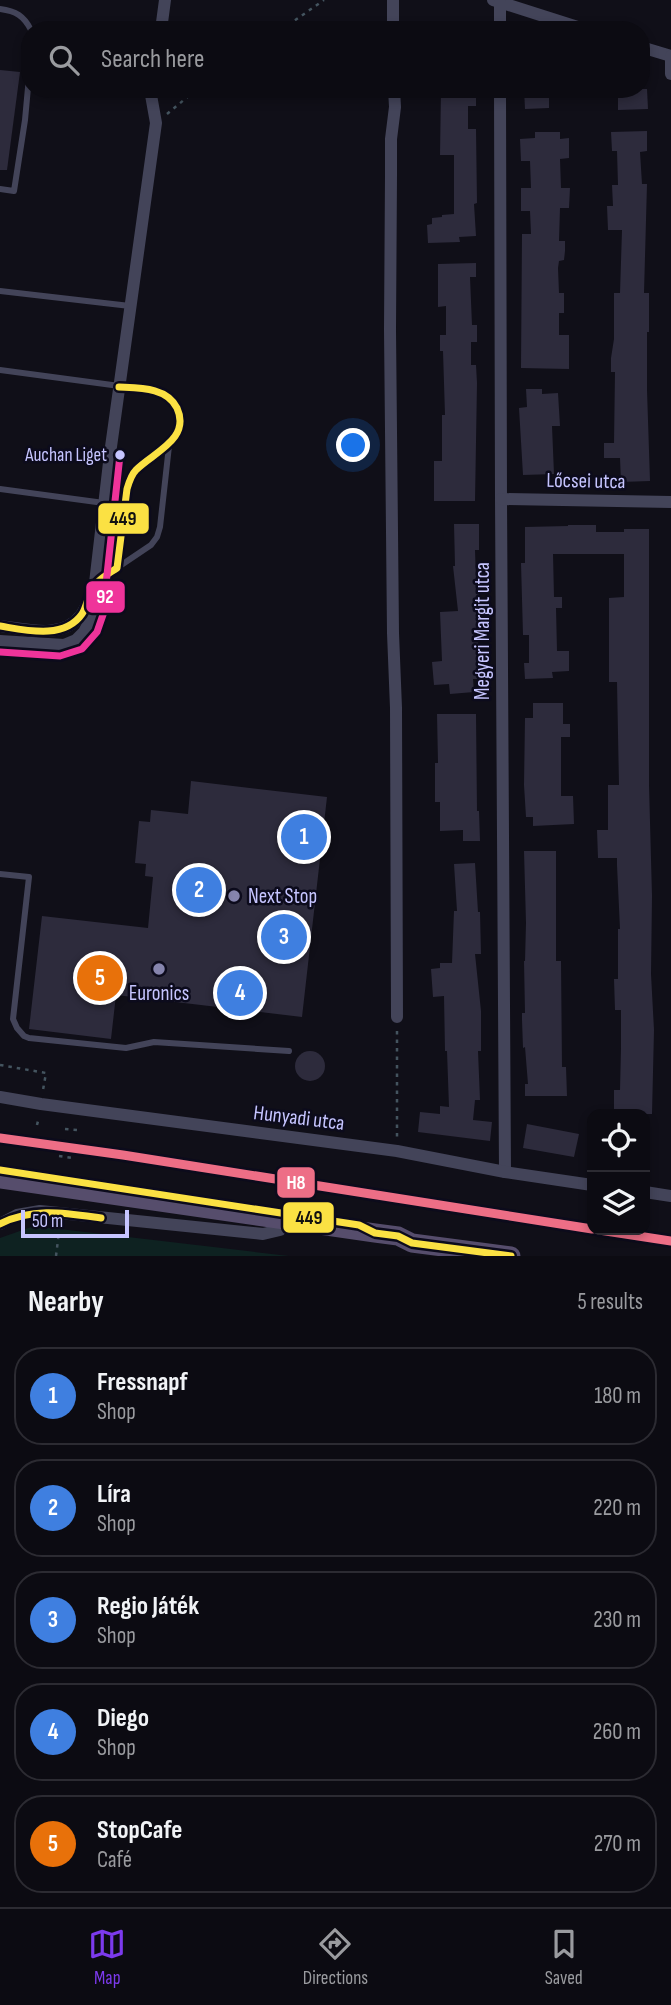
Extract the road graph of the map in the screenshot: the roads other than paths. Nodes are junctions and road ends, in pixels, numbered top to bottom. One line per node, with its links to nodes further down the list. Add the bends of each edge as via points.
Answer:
1 (165, 0): 6 (street)
2 (393, 0): 7 (street)
3 (497, 1): 8 (street); 9 (street)
4 (0, 9): 5 (lane, via 12,10)
5 (26, 21)
6 (162, 21)
7 (393, 21)
8 (499, 21)
9 (559, 21)
10 (650, 50): 11 (street)
11 (671, 56): 12 (street)
12 (671, 74)
13 (27, 98): 17 (lane, via 14,191)
14 (152, 98): 19 (street, via 156,123)
15 (394, 98): 32 (street, via 390,330)
16 (500, 98): 24 (street, Megyeri Margit utca)
17 (0, 190)
18 (0, 290): 19 (lane)
19 (130, 306): 21 (street)
20 (0, 370): 21 (lane)
21 (119, 387): 22 (lane, via 170,397 180,416); 26 (street)
22 (170, 445): 27 (lane, via 131,477); 27 (lane, via 157,537)
23 (0, 489): 26 (lane)
24 (501, 499): 25 (street, Lőcsei utca); 36 (street, Megyeri Margit utca)
25 (671, 502)
26 (104, 503): 28 (street)
27 (117, 568): 28 (lane)
28 (95, 583): 29 (street, via 82,613 65,627); 30 (street, via 94,613 76,640 58,646)
29 (0, 626)
30 (0, 641)
31 (2, 874): 33 (lane, via 29,877 13,1019 24,1036 126,1048 154,1042)
32 (397, 1017)
33 (289, 1051)
34 (0, 1097): 36 (street, Hunyadi utca, via 397,1151)
35 (0, 1170): 44 (street, via 359,1224)
36 (505, 1172): 38 (street, Hunyadi utca)
37 (0, 1179): 44 (main road)
38 (587, 1184)
39 (0, 1190): 43 (main road)
40 (650, 1193): 41 (street)
41 (671, 1196)
42 (0, 1224): 43 (street, via 40,1211 262,1234)
43 (280, 1230): 45 (main road, via 397,1247)
44 (375, 1233): 45 (main road)
45 (412, 1243): 46 (main road)
46 (511, 1256)

